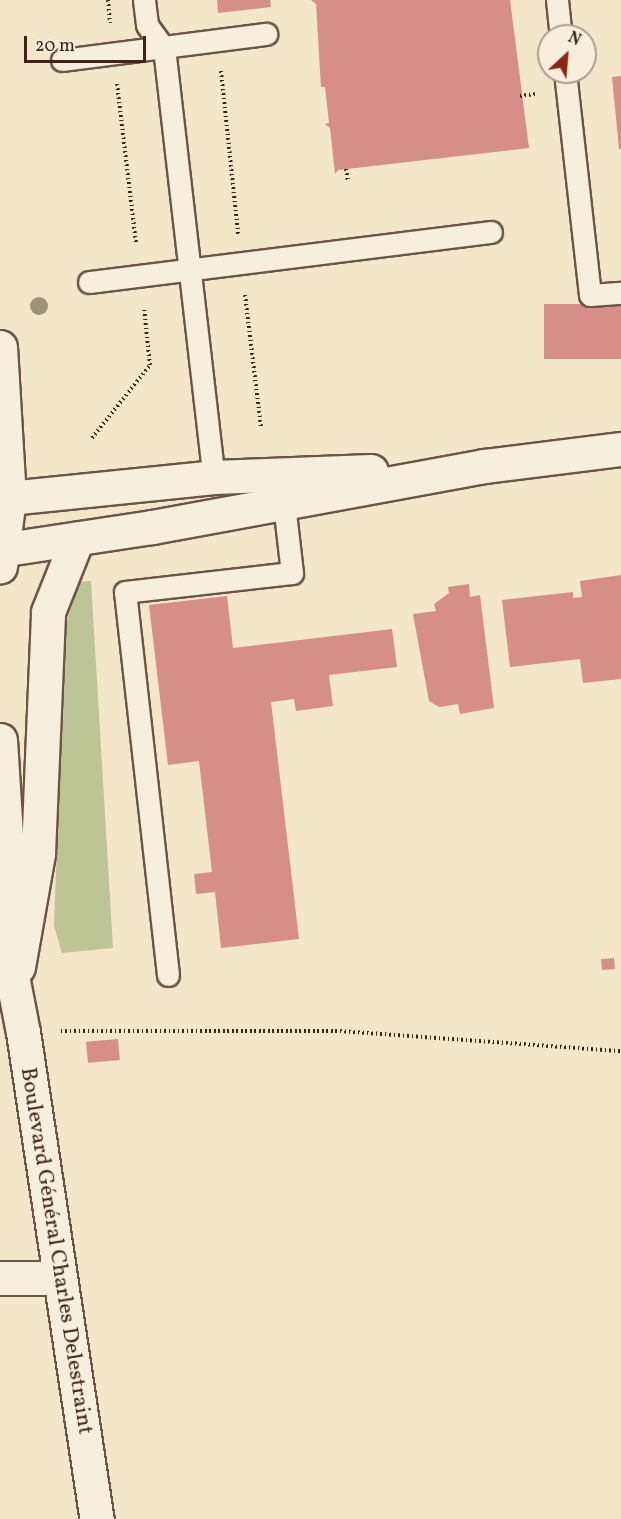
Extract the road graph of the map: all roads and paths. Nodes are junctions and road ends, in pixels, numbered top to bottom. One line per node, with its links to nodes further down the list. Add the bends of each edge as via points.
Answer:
1 (108, 0): 5 (path, via 110,29)
2 (144, 0): 5 (lane)
3 (557, 0): 4 (lane)
4 (560, 24)
5 (147, 25): 8 (lane)
6 (266, 34): 7 (lane)
7 (218, 40): 8 (lane); 17 (path)
8 (164, 48): 9 (lane); 18 (lane)
9 (113, 53): 10 (lane); 19 (path)
10 (62, 60)
11 (567, 84): 21 (lane, via 590,296)
12 (542, 93): 13 (path)
13 (520, 96)
14 (346, 169): 15 (path)
15 (348, 182)
16 (491, 232): 17 (lane)
17 (241, 263): 18 (lane); 23 (path)
18 (190, 269): 19 (lane); 27 (lane)
19 (140, 276): 20 (lane); 24 (path, via 150,364)
20 (89, 282)
21 (621, 293)
22 (0, 347): 28 (street)
23 (261, 428)
24 (92, 438)
25 (621, 449): 26 (street)
26 (484, 466): 27 (street); 29 (street)
27 (214, 477): 28 (street)
28 (4, 499): 31 (street)
29 (284, 504): 30 (street); 34 (lane, via 292,573 125,592)
30 (77, 539): 31 (street); 35 (street, Boulevard Général Charles Delestraint, via 48,612 38,853)
31 (0, 555)
32 (0, 740): 35 (street, Boulevard Général Charles Delestraint)
33 (0, 914): 35 (street, Boulevard Général Charles Delestraint)
34 (168, 975)
35 (15, 984): 36 (street, Boulevard Général Charles Delestraint)
36 (23, 1032): 37 (path, via 340,1031); 39 (street, Boulevard Général Charles Delestraint)
37 (621, 1051)
38 (0, 1278): 39 (street)
39 (60, 1278): 40 (street, Boulevard Général Charles Delestraint)
40 (97, 1519)

